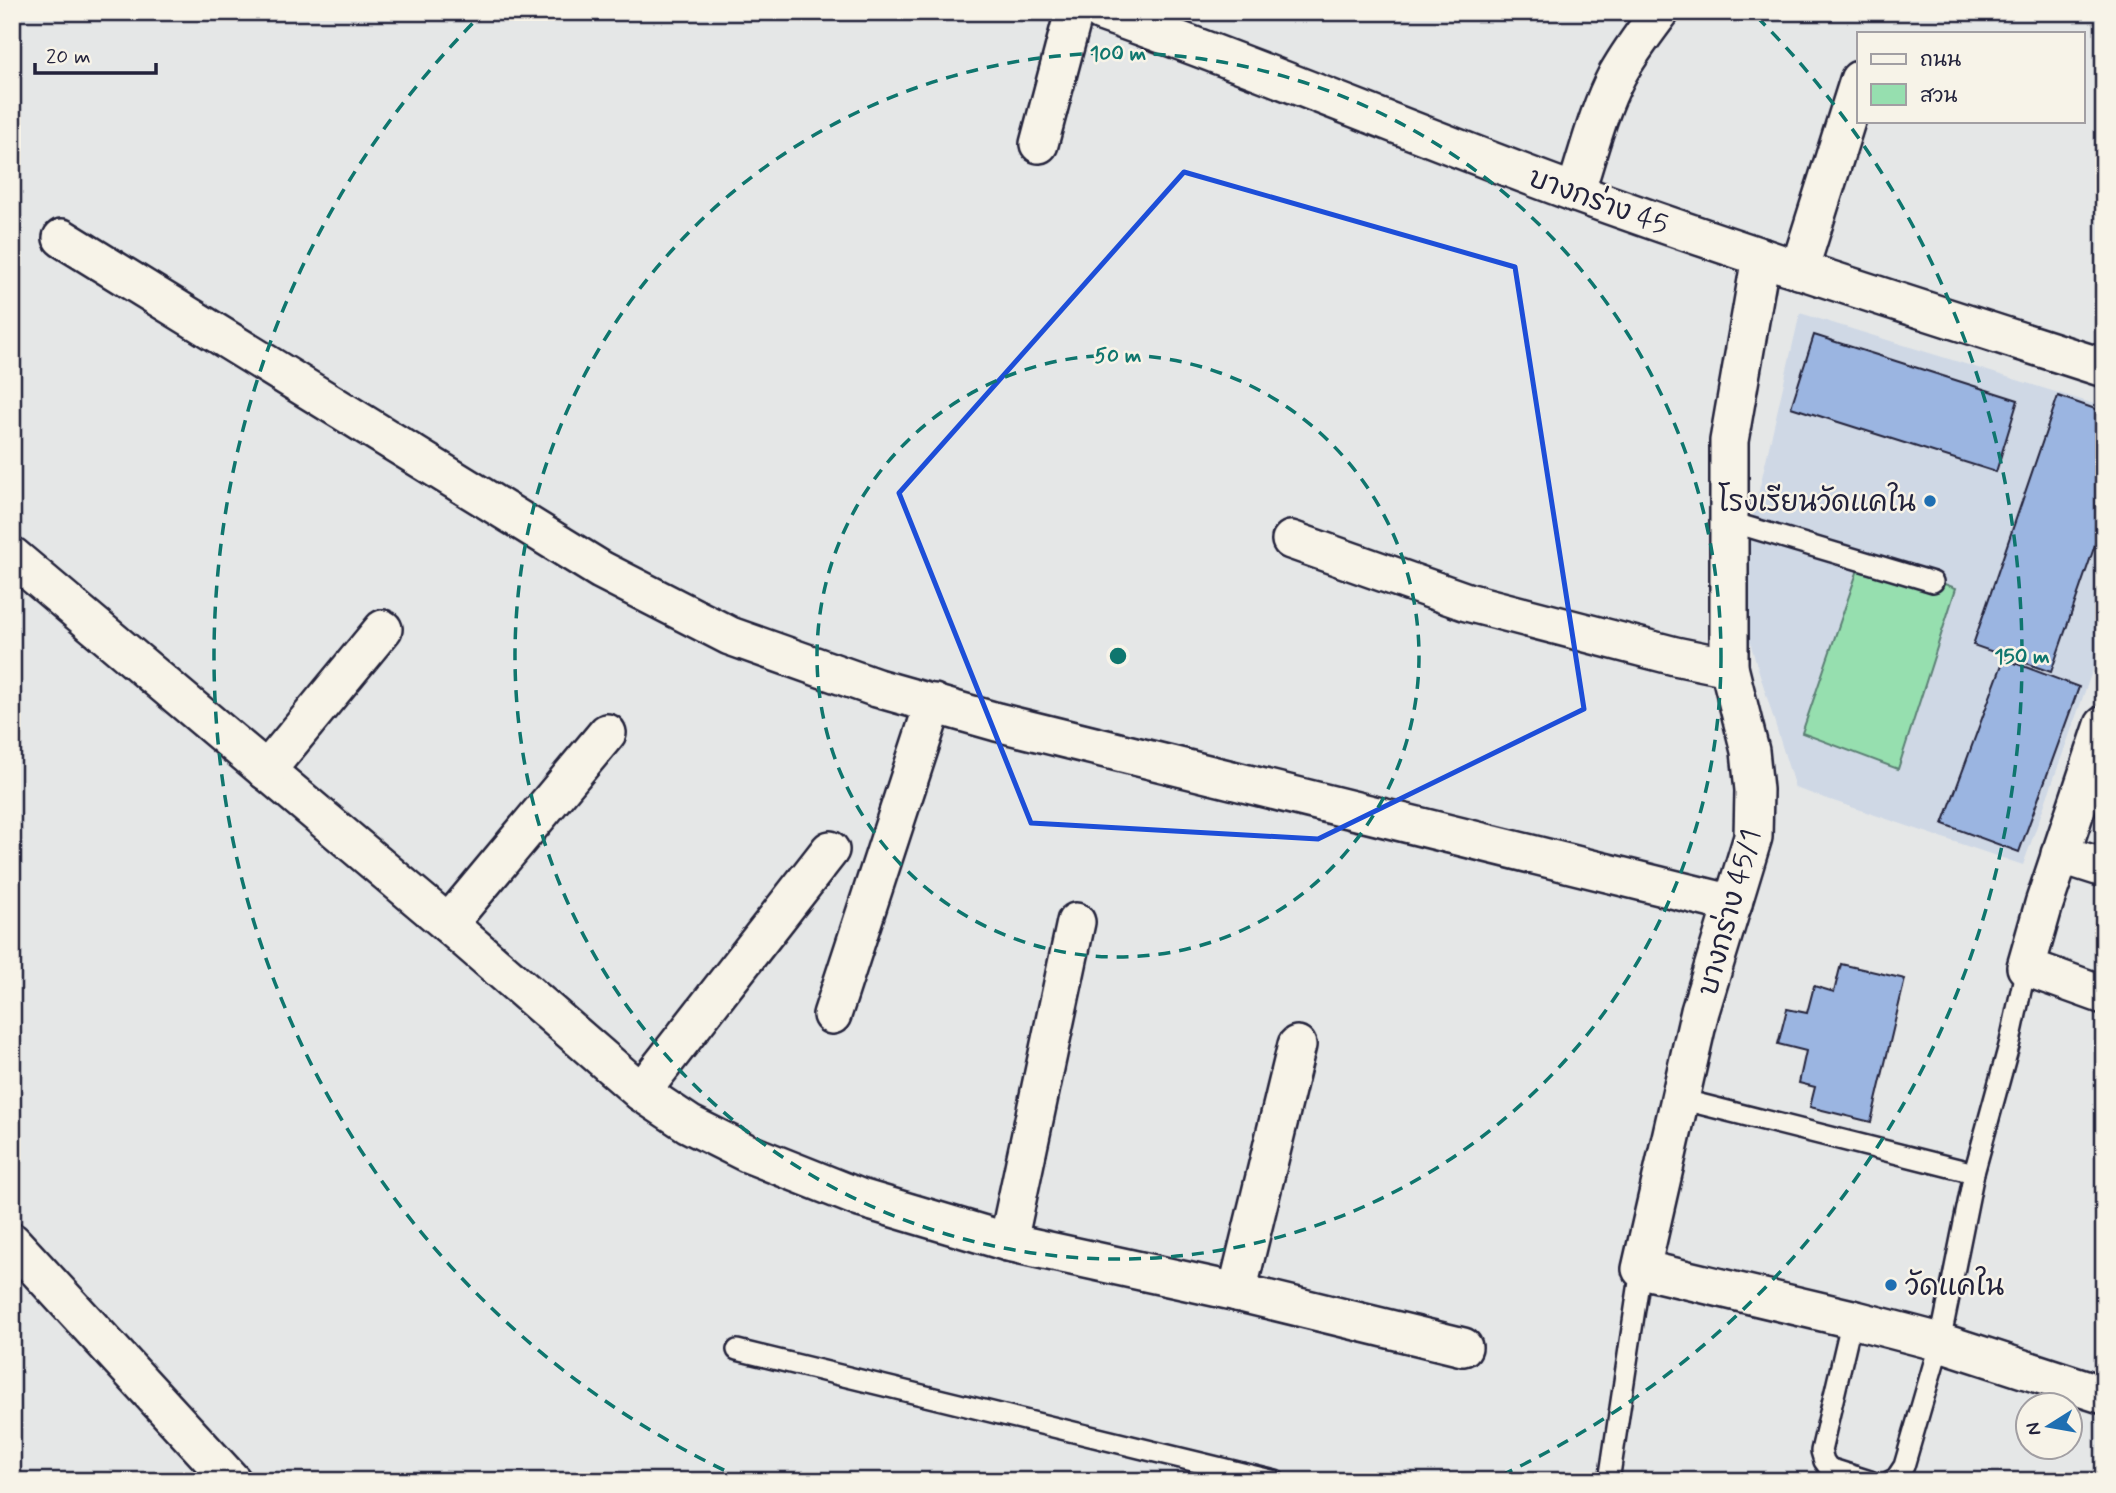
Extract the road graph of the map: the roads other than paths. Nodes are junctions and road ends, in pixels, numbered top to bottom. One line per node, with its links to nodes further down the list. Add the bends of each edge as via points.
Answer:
1 (1074, 12): 5 (street)
2 (1101, 12): 6 (street, บางกร่าง 45)
3 (1660, 12): 6 (street, via 1617,76)
4 (1857, 86): 9 (street)
5 (1039, 144)
6 (1575, 192): 8 (street, บางกร่าง 45)
7 (62, 239): 17 (street, via 601,570 730,636)
8 (1761, 257): 9 (street, บางกร่าง 45); 11 (street, บางกร่าง 45/1, via 1729,441)
9 (1799, 270): 10 (street, บางกร่าง 45)
10 (2104, 368)
11 (1728, 521): 14 (lane); 16 (street, บางกร่าง 45/1)
12 (1291, 540): 16 (street, via 1468,602)
13 (12, 556): 20 (street)
14 (1933, 582)
15 (383, 629): 20 (street)
16 (1729, 667): 24 (street, บางกร่าง 45/1, via 1750,751 1754,790 1754,837)
17 (934, 704): 24 (street); 29 (street)
18 (2104, 724): 22 (street)
19 (607, 733): 26 (street)
20 (266, 771): 26 (street)
21 (830, 850): 31 (street)
22 (2060, 854): 23 (street); 27 (street)
23 (2104, 868)
24 (1732, 904): 32 (street, บางกร่าง 45/1)
25 (1076, 922): 35 (street)
26 (448, 924): 31 (street)
27 (2026, 967): 28 (street); 33 (lane)
28 (2104, 995)
29 (832, 1015)
30 (1297, 1045): 37 (street)
31 (641, 1092): 35 (street, via 689,1124 747,1153 860,1198)
32 (1679, 1099): 33 (lane); 36 (street, บางกร่าง 45/1)
33 (1974, 1173): 39 (lane)
34 (12, 1242): 44 (street)
35 (1008, 1242): 37 (street)
36 (1641, 1269): 38 (street); 43 (lane, บางกร่าง 45/1)
37 (1237, 1292): 40 (street)
38 (1852, 1319): 39 (street); 46 (lane, via 1821,1451 1829,1468)
39 (1940, 1342): 42 (street); 47 (lane, via 1904,1466)
40 (1463, 1347)
41 (737, 1350): 45 (lane)
42 (2104, 1395)
43 (1606, 1480)
44 (232, 1481)
45 (1275, 1481)
46 (1870, 1481)
47 (1890, 1481)

